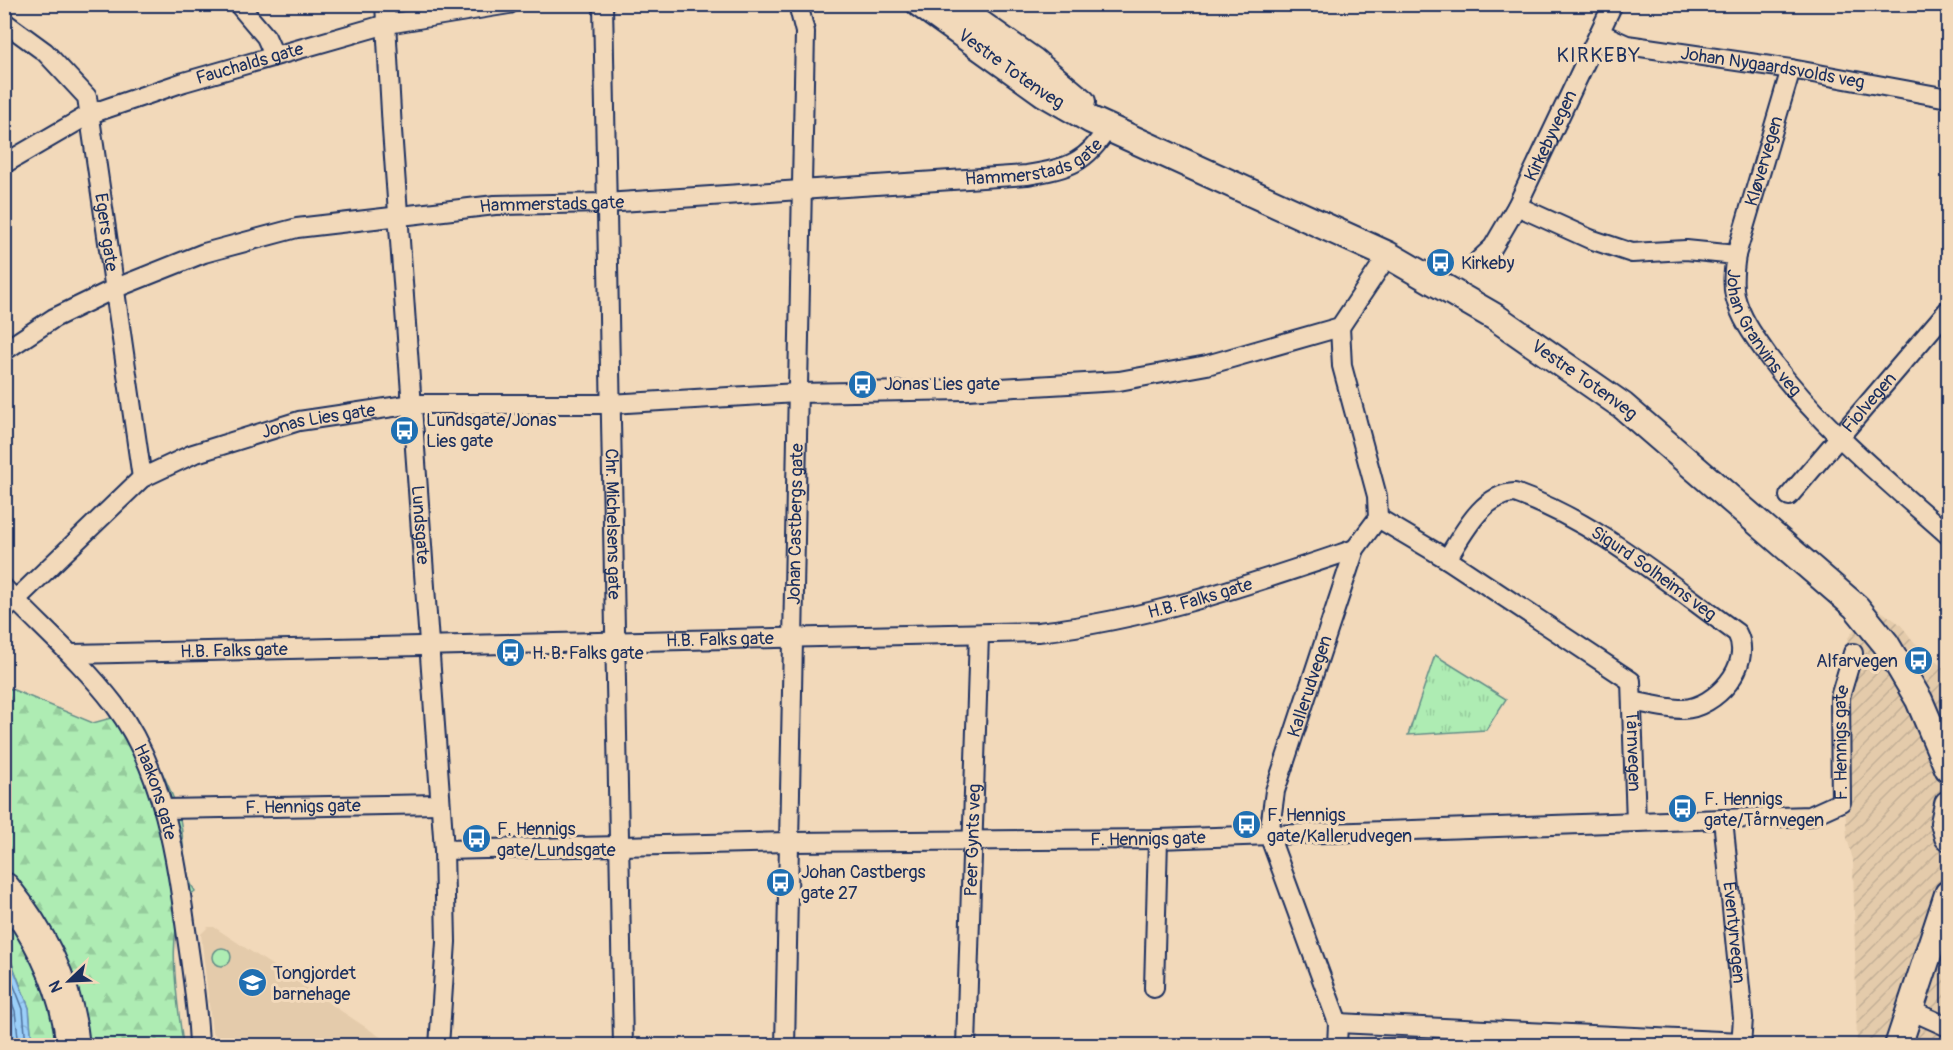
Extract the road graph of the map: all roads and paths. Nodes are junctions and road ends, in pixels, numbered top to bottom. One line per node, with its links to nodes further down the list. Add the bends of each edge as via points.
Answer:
1 (238, 4): 12 (street, via 266,37)
2 (386, 4): 10 (street, Lundsgate)
3 (509, 4): 10 (street, Fauchalds gate)
4 (603, 4): 19 (street, Chr. Michelsens gate)
5 (798, 4): 18 (street, Johan Castbergs gate, via 805,32)
6 (920, 4): 16 (main road, Vestre Totenveg, via 1044,93)
7 (952, 4): 16 (main road, Vestre Totenveg, via 1040,66)
8 (1613, 4): 11 (street, Kirkebyvegen)
9 (4, 22): 15 (street, Egers gate, via 45,52 77,84 87,97)
10 (387, 24): 12 (street, Fauchalds gate); 21 (street, Lundsgate)
11 (1600, 33): 13 (street, Johan Nygaardsvolds veg, via 1627,45); 20 (street, Kirkebyvegen)
12 (274, 55): 15 (street, Fauchalds gate)
13 (1791, 69): 14 (street, Johan Nygaardsvolds veg); 23 (street, Kløvervegen)
14 (1948, 98)
15 (90, 114): 17 (street, Fauchalds gate); 25 (street, Egers gate)
16 (1108, 127): 18 (street, Hammerstads gate, via 1091,151 1071,166 1057,170 1011,177); 22 (main road, Vestre Totenveg, via 1170,159)
17 (4, 164)
18 (803, 189): 19 (street, Hammerstads gate); 29 (street, Johan Castbergs gate)
19 (605, 203): 21 (street, Hammerstads gate, via 495,205); 31 (street, Chr. Michelsens gate)
20 (1517, 206): 23 (street, Johan Granvins veg, via 1632,253 1686,250); 24 (street, Kirkebyvegen, via 1493,247)
21 (398, 217): 25 (street, Hammerstads gate, via 297,228 252,238); 30 (street, Lundsgate)
22 (1388, 255): 27 (street); 47 (main road, Vestre Totenveg, via 1495,317 1623,406 1830,582 1886,644 1919,700)
23 (1736, 255): 32 (street, Johan Granvins veg, via 1735,295 1750,331 1815,416)
24 (1478, 261)
25 (116, 288): 28 (street, Hammerstads gate, via 54,318); 33 (street, Egers gate)
26 (1948, 310): 32 (street, Fiolvegen)
27 (1340, 327): 29 (street, Jonas Lies gate, via 1207,365 1119,381 967,390); 35 (street, via 1342,366 1377,496)
28 (4, 351)
29 (797, 393): 31 (street, Jonas Lies gate); 41 (street, Johan Castbergs gate)
30 (412, 404): 31 (street, Jonas Lies gate); 33 (street, Jonas Lies gate, via 299,421 193,454); 43 (street, Lundsgate)
31 (610, 404): 42 (street, Chr. Michelsens gate)
32 (1838, 438): 34 (street, Fiolvegen); 36 (street, Johan Granvins veg)
33 (142, 478): 39 (street, Jonas Lies gate)
34 (1789, 496)
35 (1378, 518): 37 (street, Kallerudvegen); 38 (street)
36 (1948, 535)
37 (1355, 549): 40 (street, H.B. Falks gate, via 1166,610 1096,625); 53 (street, Kallerudvegen, via 1275,791)
38 (1447, 559): 46 (street, Tårnvegen, via 1631,681); 46 (street, Sigurd Solheims veg, via 1488,504 1504,493 1515,493 1594,531 1639,559 1737,633 1742,642 1741,656 1725,686 1712,699 1683,709)
39 (8, 599): 44 (street, Haakons gate)
40 (979, 634): 41 (street, H.B. Falks gate); 57 (street, Peer Gynts veg)
41 (793, 639): 42 (street, H.B. Falks gate); 56 (street, Johan Castbergs gate)
42 (613, 642): 43 (street, H.B. Falks gate); 58 (street, Chr. Michelsens gate)
43 (428, 647): 44 (street, H.B. Falks gate); 48 (street, Lundsgate)
44 (72, 654): 50 (street, Haakons gate, via 115,706 141,750)
45 (1853, 654): 51 (street, F. Hennigs gate, via 1840,697 1841,802 1810,816)
46 (1632, 701): 52 (street, Tårnvegen)
47 (1948, 768)
48 (440, 804): 50 (street, F. Hennigs gate); 59 (street, Lundsgate)
49 (1948, 804): 54 (main road, via 1944,823)
50 (165, 809): 68 (street, Haakons gate, via 182,897)
51 (1723, 819): 52 (street, F. Hennigs gate); 66 (street, Eventyrvegen, via 1743,1018)
52 (1636, 822): 53 (street, F. Hennigs gate)
53 (1269, 835): 55 (street, F. Hennigs gate); 64 (street, Kallerudvegen)
54 (1948, 837)
55 (1158, 839): 57 (street, F. Hennigs gate); 62 (street)
56 (790, 842): 57 (street, F. Hennigs gate); 58 (street, F. Hennigs gate); 71 (street, Johan Castbergs gate)
57 (970, 842): 72 (street, Peer Gynts veg)
58 (618, 846): 59 (street, F. Hennigs gate); 70 (street, Chr. Michelsens gate)
59 (444, 850): 69 (street, Lundsgate, via 446,942)
60 (4, 889): 67 (highway, via 47,952 64,996)
61 (1948, 894): 63 (main road)
62 (1154, 988)
63 (1910, 1010): 65 (street); 74 (main road)
64 (1338, 1023): 66 (street); 73 (street, Kallerudvegen)
65 (1948, 1027)
66 (1741, 1044)
67 (73, 1046)
68 (199, 1046)
69 (439, 1046)
70 (623, 1046)
71 (785, 1046)
72 (966, 1046)
73 (1337, 1046)
74 (1898, 1046)

